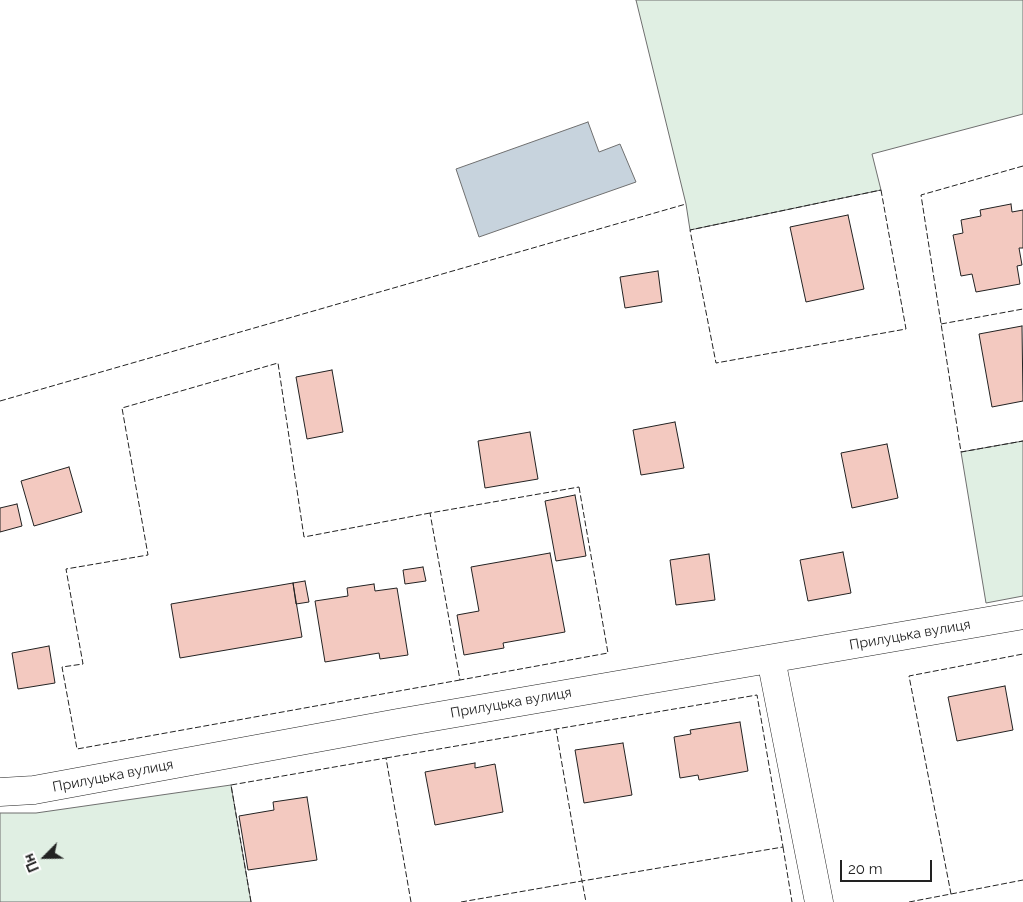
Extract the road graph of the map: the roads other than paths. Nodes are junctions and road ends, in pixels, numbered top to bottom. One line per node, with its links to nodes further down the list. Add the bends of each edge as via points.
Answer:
1 (1023, 615): 2 (street, Прилуцька вулиця)
2 (771, 659): 3 (street, Прилуцька вулиця, via 34,790); 4 (street)
3 (0, 792)
4 (818, 902)

